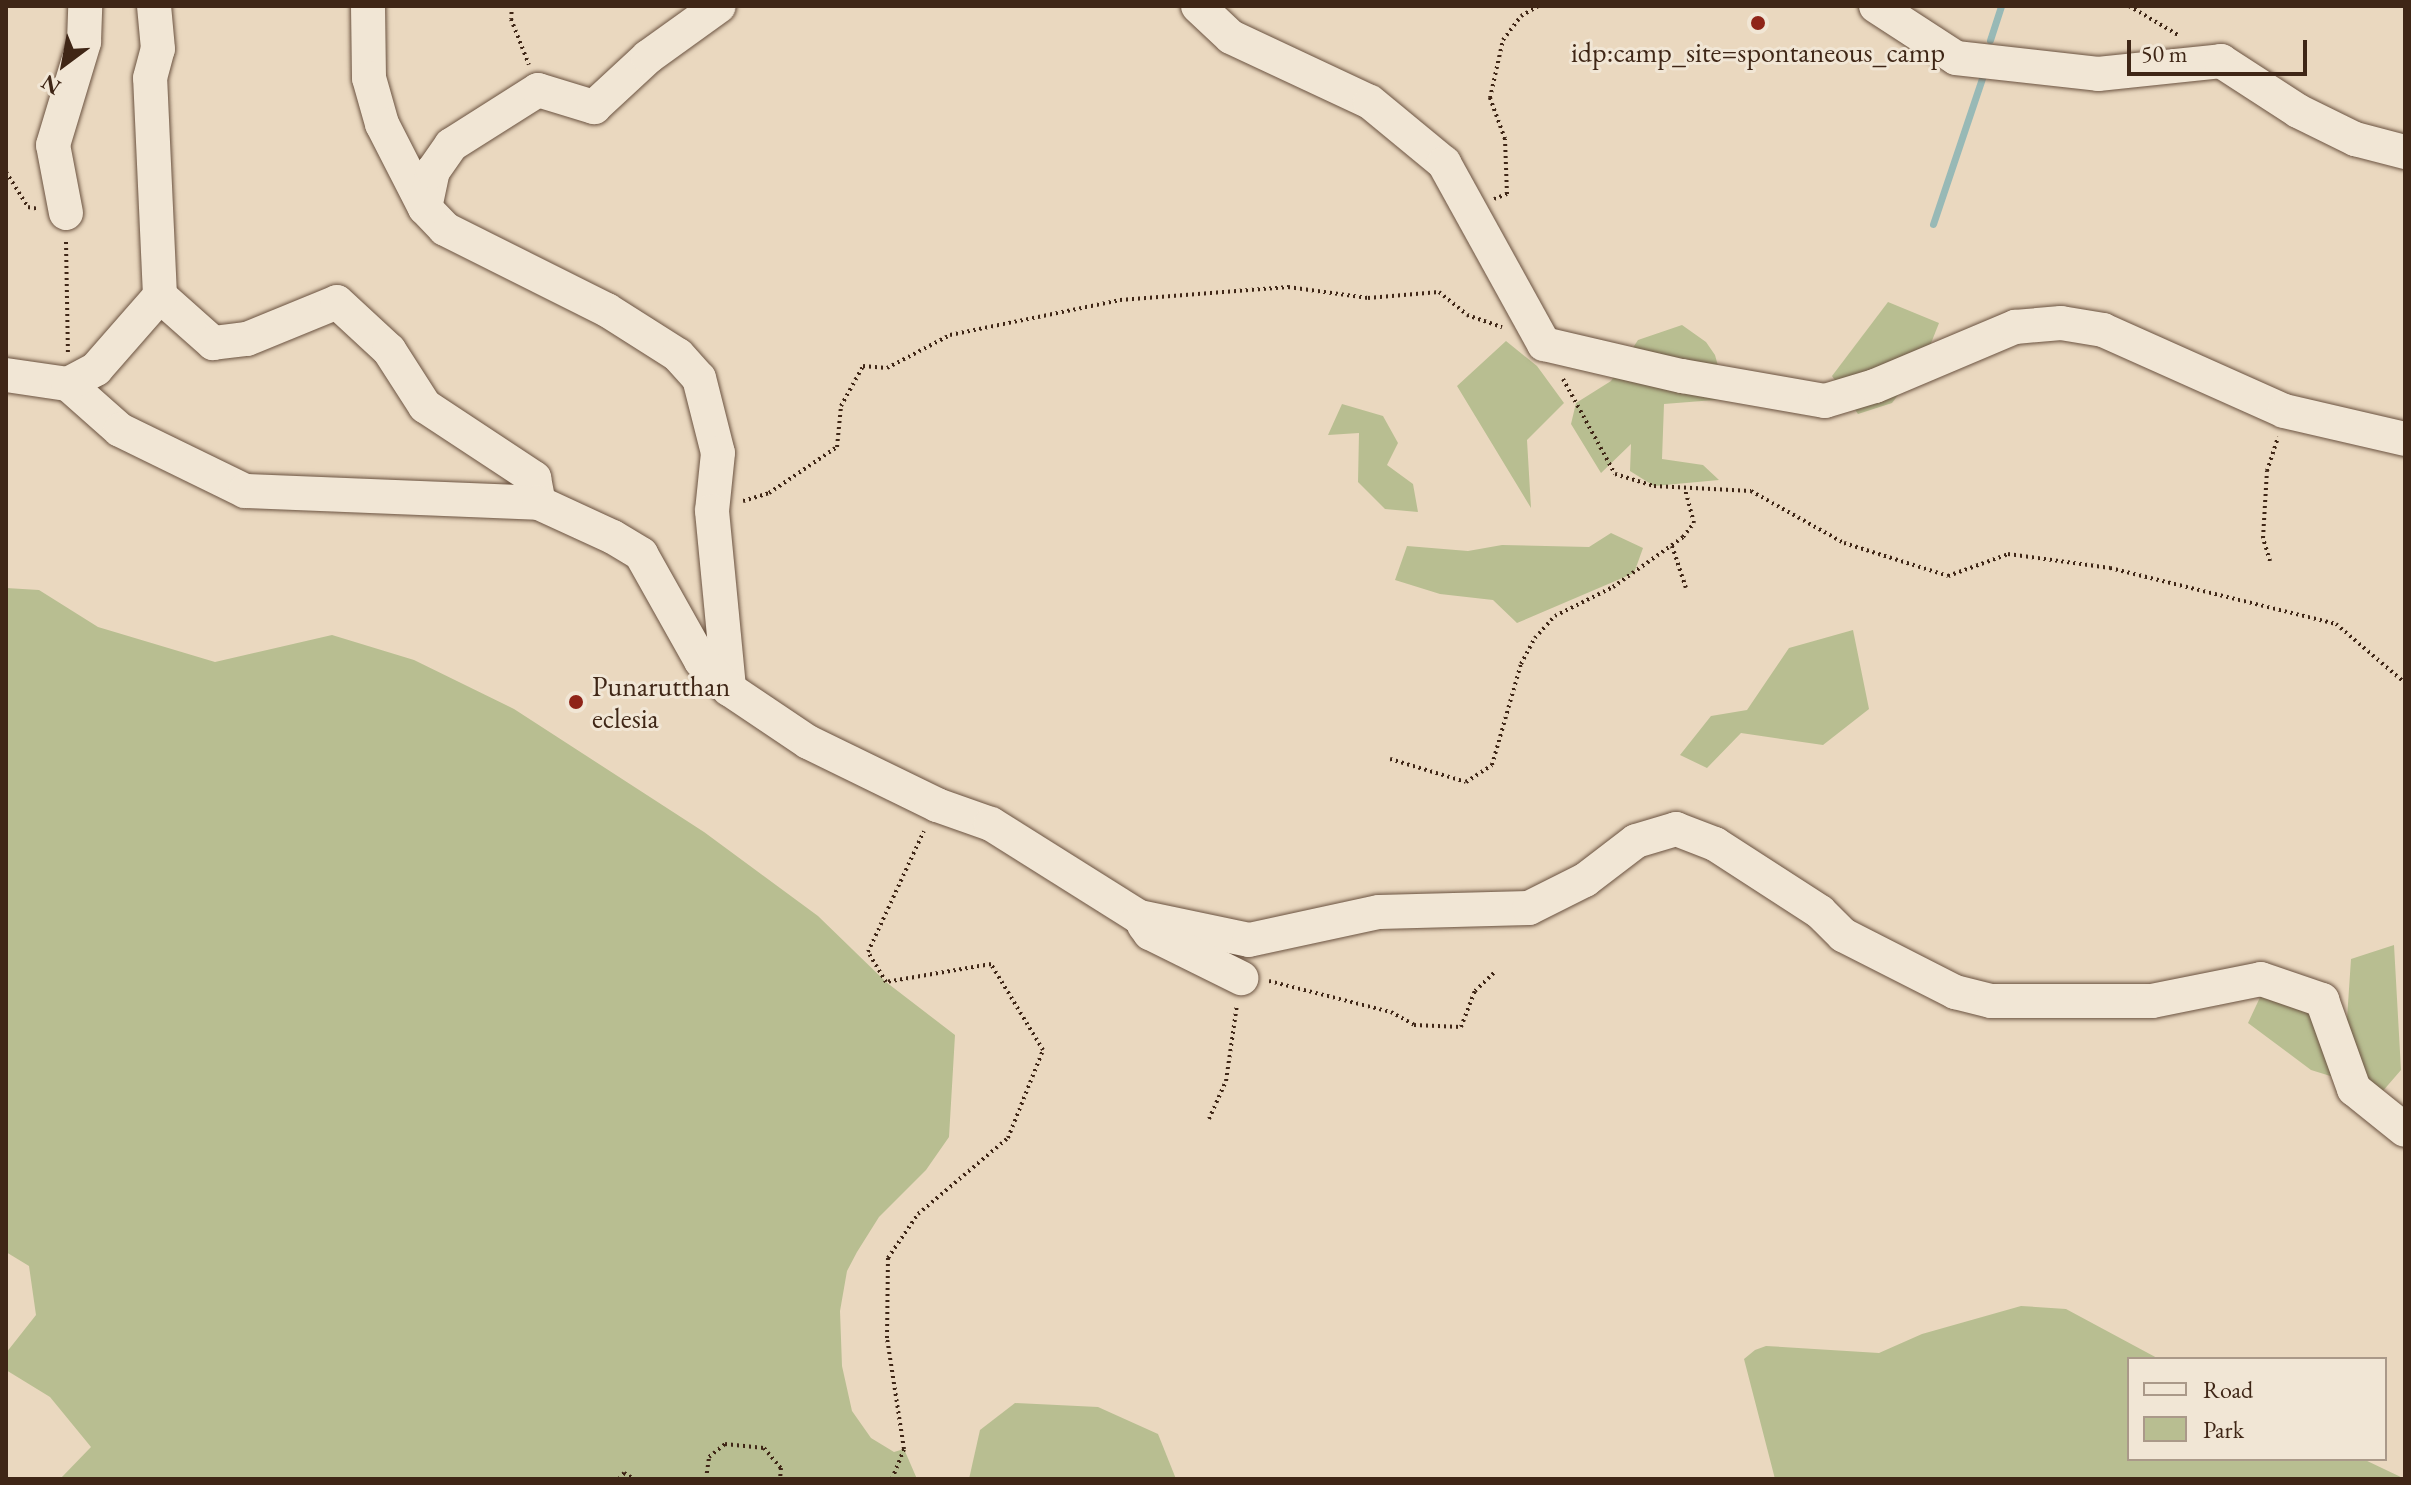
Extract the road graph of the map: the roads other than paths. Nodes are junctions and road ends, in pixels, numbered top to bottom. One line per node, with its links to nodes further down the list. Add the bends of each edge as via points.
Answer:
1 (85, 6): 9 (street, via 84,42 53,145)
2 (154, 6): 10 (street, via 158,49 150,91)
3 (368, 6): 8 (street, via 369,78)
4 (719, 6): 8 (street, via 648,57 594,107 538,90 451,145 433,171)
5 (1198, 6): 13 (street, via 1231,37 1370,102 1444,163 1544,344 1825,401 1875,386 2015,327 2061,323 2103,330 2284,411)
6 (1876, 6): 7 (street, via 1956,58 2098,74 2221,61 2298,111 2355,139)
7 (2405, 152)
8 (425, 208): 15 (street, via 445,229 607,310 678,355 699,378 718,453 712,511)
9 (66, 213)
10 (160, 296): 12 (street, via 96,369); 14 (street, via 213,343 247,339 337,302 389,350 425,406 534,478)
11 (6, 375): 12 (street)
12 (68, 384): 14 (street, via 120,430 245,491 457,495)
13 (2405, 439)
14 (539, 503): 15 (street, via 641,554 701,661)
15 (729, 689): 16 (street, via 808,742 937,805 991,824)
16 (1139, 917): 17 (street, via 1150,933); 18 (street, via 1249,940 1379,912 1529,908 1585,880 1636,841 1676,829 1729,853 1820,912 1843,935 1955,992 1991,1001 2152,1001 2261,979 2322,1000 2354,1089)
17 (1241, 978)
18 (2405, 1130)

